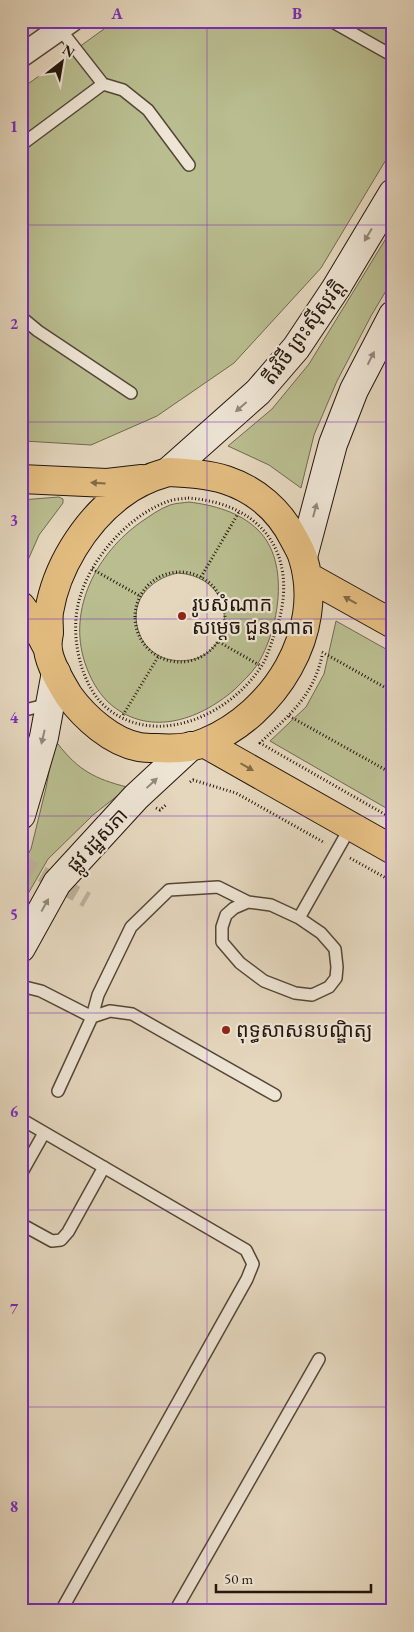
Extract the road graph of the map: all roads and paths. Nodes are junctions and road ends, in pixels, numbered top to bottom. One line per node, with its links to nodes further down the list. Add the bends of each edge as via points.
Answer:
1 (332, 21): 4 (lane)
2 (65, 25): 3 (street); 5 (lane)
3 (21, 56)
4 (393, 56)
5 (103, 84): 6 (lane); 7 (lane, via 123,90 148,110)
6 (21, 145)
7 (189, 166)
8 (393, 193): 12 (main road, តីរវិថី ព្រះស៊ីសុវត្តិ, one-way to 12, via 296,348 258,392)
9 (393, 315): 15 (main road, one-way to 9, via 333,444 354,390)
10 (21, 317): 11 (lane)
11 (131, 393)
12 (157, 475): 13 (main road, one-way to 13, via 107,483); 15 (main road, via 195,473 226,480 250,491 274,508 289,530); 21 (main road, via 120,495 83,533 57,581)
13 (21, 479)
14 (239, 512): 16 (path, via 207,499 170,500 123,530); 17 (path); 29 (path, via 262,528 274,546 284,580 277,626 262,666 221,706 184,724 164,727)
15 (305, 566): 20 (main road, one-way to 15); 30 (main road, via 308,609 304,630 285,674 250,714 228,731)
16 (92, 569): 18 (path); 29 (path, via 79,599 75,629 78,654 86,679 98,698)
17 (201, 577): 18 (path, via 178,572 167,574 150,583); 24 (path, via 220,596 225,609 226,621 219,642 205,656 195,660 181,663)
18 (140, 596): 24 (path, via 136,626 144,644)
19 (21, 606): 21 (main road)
20 (393, 624)
21 (41, 642): 26 (main road); 30 (main road, via 70,696 111,736 138,747)
22 (324, 644): 23 (path)
23 (322, 652): 25 (path); 28 (path, via 319,671 301,703)
24 (158, 657): 29 (path)
25 (393, 692)
26 (50, 703): 27 (lane); 35 (main road, one-way to 35, via 44,737)
27 (21, 711)
28 (289, 716): 31 (path); 36 (path, via 260,743)
29 (121, 718)
30 (198, 745): 33 (main road, ផ្លូវ រដ្ឋសភា, one-way to 30); 37 (main road, one-way to 37)
31 (393, 774)
32 (186, 786): 38 (path, via 193,780 236,793)
33 (136, 797): 34 (path, via 160,810); 43 (main road, ផ្លូវ រដ្ឋសភា, one-way to 33, via 58,883)
34 (173, 798)
35 (21, 815)
36 (393, 819)
37 (351, 826): 38 (lane); 39 (main road)
38 (337, 850): 40 (path); 42 (lane)
39 (393, 850)
40 (393, 882)
41 (248, 902): 42 (lane, via 271,905); 42 (lane, via 226,915 222,942 240,963 264,982 295,993 312,995 329,987 336,978 335,949); 45 (lane, via 218,888 169,890 131,927 98,995)
42 (299, 918)
43 (21, 948)
44 (21, 986): 45 (lane, via 41,991)
45 (92, 1017): 46 (lane); 47 (lane, via 110,1012 132,1014)
46 (58, 1091)
47 (275, 1095)
48 (21, 1119): 49 (lane)
49 (44, 1133): 50 (lane); 51 (lane)
50 (104, 1167): 52 (lane, via 61,1240 52,1242); 54 (lane, via 246,1250 253,1264)
51 (21, 1174)
52 (21, 1224)
53 (319, 1359): 55 (lane)
54 (61, 1611)
55 (175, 1611)

